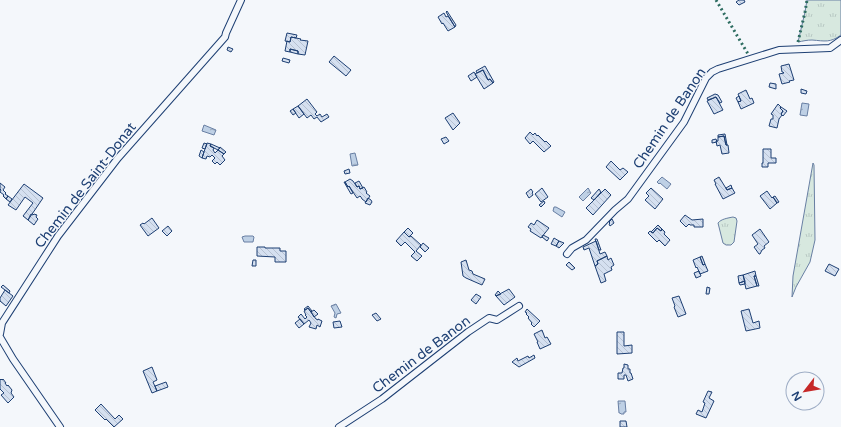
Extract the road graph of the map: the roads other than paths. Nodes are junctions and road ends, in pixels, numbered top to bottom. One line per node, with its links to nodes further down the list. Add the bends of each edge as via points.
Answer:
1 (241, 0): 5 (street, Chemin de Saint-Donat, via 225,37 118,158 58,236 2,323)
2 (841, 40): 3 (street, Chemin de Banon, via 830,48 779,50 712,72 706,78 684,122 628,199 586,240)
3 (567, 254)
4 (519, 306): 7 (street, Chemin de Banon, via 497,320 489,318 462,336 382,399)
5 (0, 335): 6 (street, via 13,359)
6 (60, 427)
7 (339, 427)

